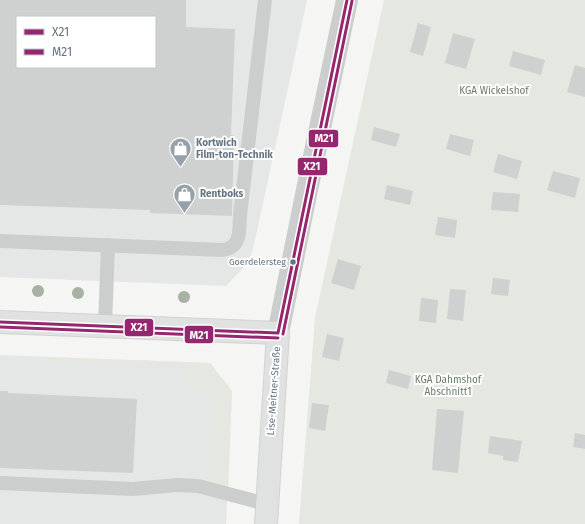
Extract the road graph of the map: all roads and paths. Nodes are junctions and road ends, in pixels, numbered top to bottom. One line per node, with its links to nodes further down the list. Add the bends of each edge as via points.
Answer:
1 (265, 0): 4 (lane, via 237,243 222,250)
2 (347, 0): 7 (street, Lise-Meitner-Straße)
3 (0, 241): 4 (lane)
4 (108, 245): 6 (lane)
5 (0, 322): 6 (main road)
6 (105, 326): 7 (main road)
7 (278, 333): 9 (main road, Lise-Meitner-Straße)
8 (0, 483): 9 (lane, via 133,489 198,486)
9 (266, 514)

